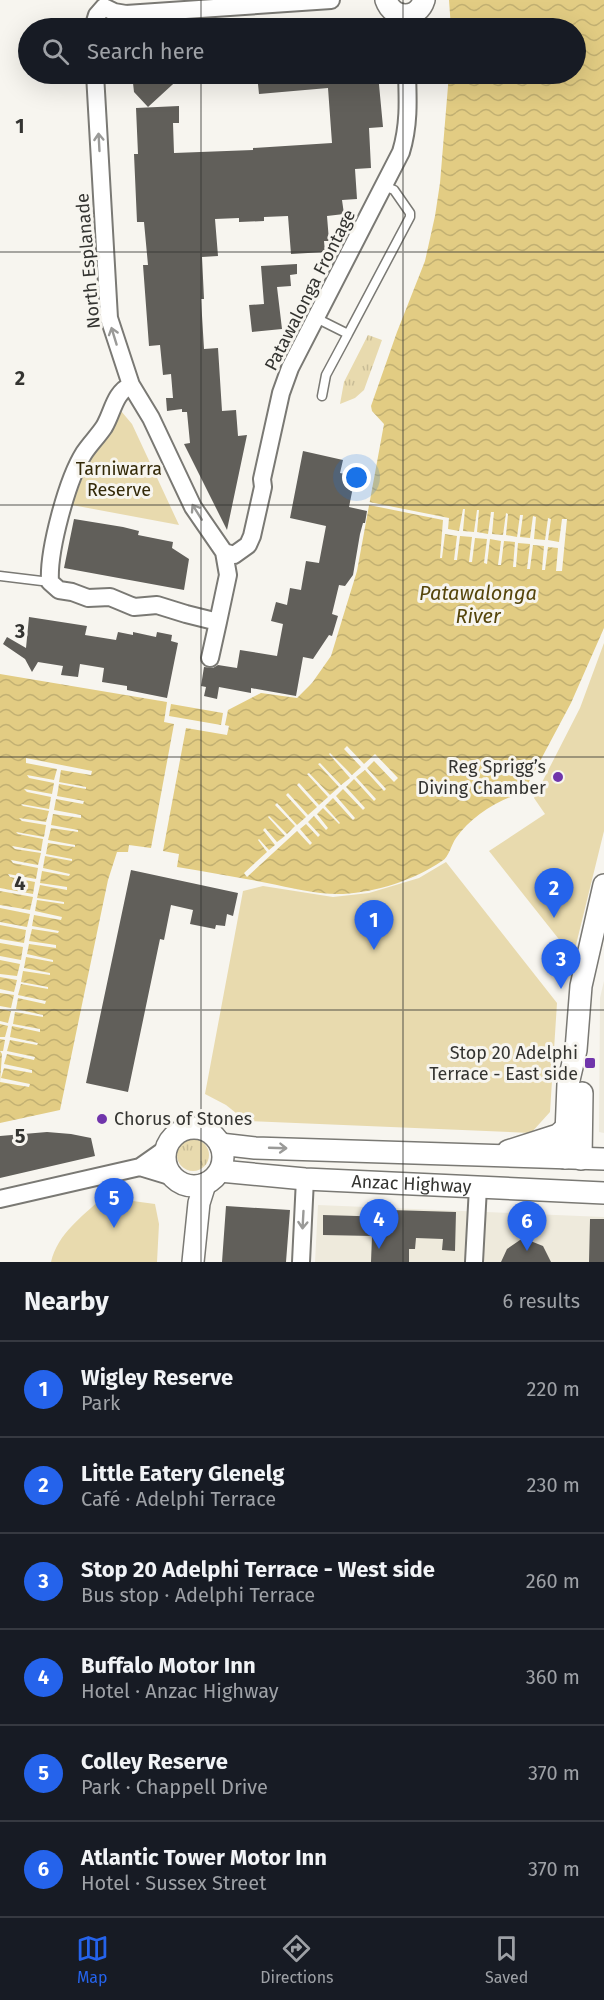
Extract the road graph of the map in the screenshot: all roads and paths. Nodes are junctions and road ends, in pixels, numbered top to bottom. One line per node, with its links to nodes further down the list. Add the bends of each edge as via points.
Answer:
1 (331, 0): 4 (street, via 126,14 114,12)
2 (387, 0): 6 (street)
3 (424, 0): 7 (street)
4 (102, 3): 5 (street)
5 (96, 18)
6 (401, 18)
7 (410, 18)
8 (96, 84): 13 (street, North Esplanade, one-way to 8, via 109,318)
9 (407, 84): 10 (street, Patawalonga Frontage, via 406,136)
10 (384, 186): 11 (street, Patawalonga Frontage); 12 (lane, via 394,190 410,217)
11 (316, 318): 12 (lane); 15 (street, Patawalonga Frontage, via 281,393 252,536 248,545)
12 (348, 334): 14 (lane, via 326,375)
13 (131, 385): 15 (street, North Esplanade, one-way to 13, via 193,507); 17 (street, via 118,395 104,427 83,454 51,557)
14 (322, 396)
15 (233, 553): 18 (street, Patawalonga Frontage, via 239,564 228,575)
16 (0, 576): 17 (lane)
17 (50, 582): 18 (street, via 59,590 88,598 110,597 134,607 158,605)
18 (218, 621): 19 (street, Patawalonga Frontage)
19 (210, 658)
20 (604, 885): 21 (street, via 581,986)
21 (576, 1050): 22 (street, via 568,1084); 27 (street, via 582,1084)
22 (566, 1128): 25 (street, via 558,1135); 27 (street)
23 (220, 1144): 24 (street, via 207,1131 189,1129 176,1135); 25 (street, Anzac Highway, one-way to 25); 31 (street, via 223,1162)
24 (167, 1148): 28 (street); 29 (street, via 166,1163)
25 (490, 1156): 27 (street, Anzac Highway)
26 (604, 1159): 27 (street, Anzac Highway)
27 (573, 1161): 33 (street, via 588,1181); 34 (street, via 557,1180 531,1188)
28 (140, 1167): 29 (street); 36 (street)
29 (176, 1179): 31 (street, via 192,1186); 37 (street)
30 (305, 1179): 31 (street, Anzac Highway); 32 (street, Anzac Highway); 39 (street, one-way to 39)
31 (209, 1182): 37 (street)
32 (478, 1187): 34 (street, Anzac Highway); 40 (street)
33 (604, 1187)
34 (499, 1188): 35 (street, Anzac Highway)
35 (604, 1193)
36 (0, 1199)
37 (195, 1234): 38 (street)
38 (193, 1262)
39 (301, 1262)
40 (474, 1262)

